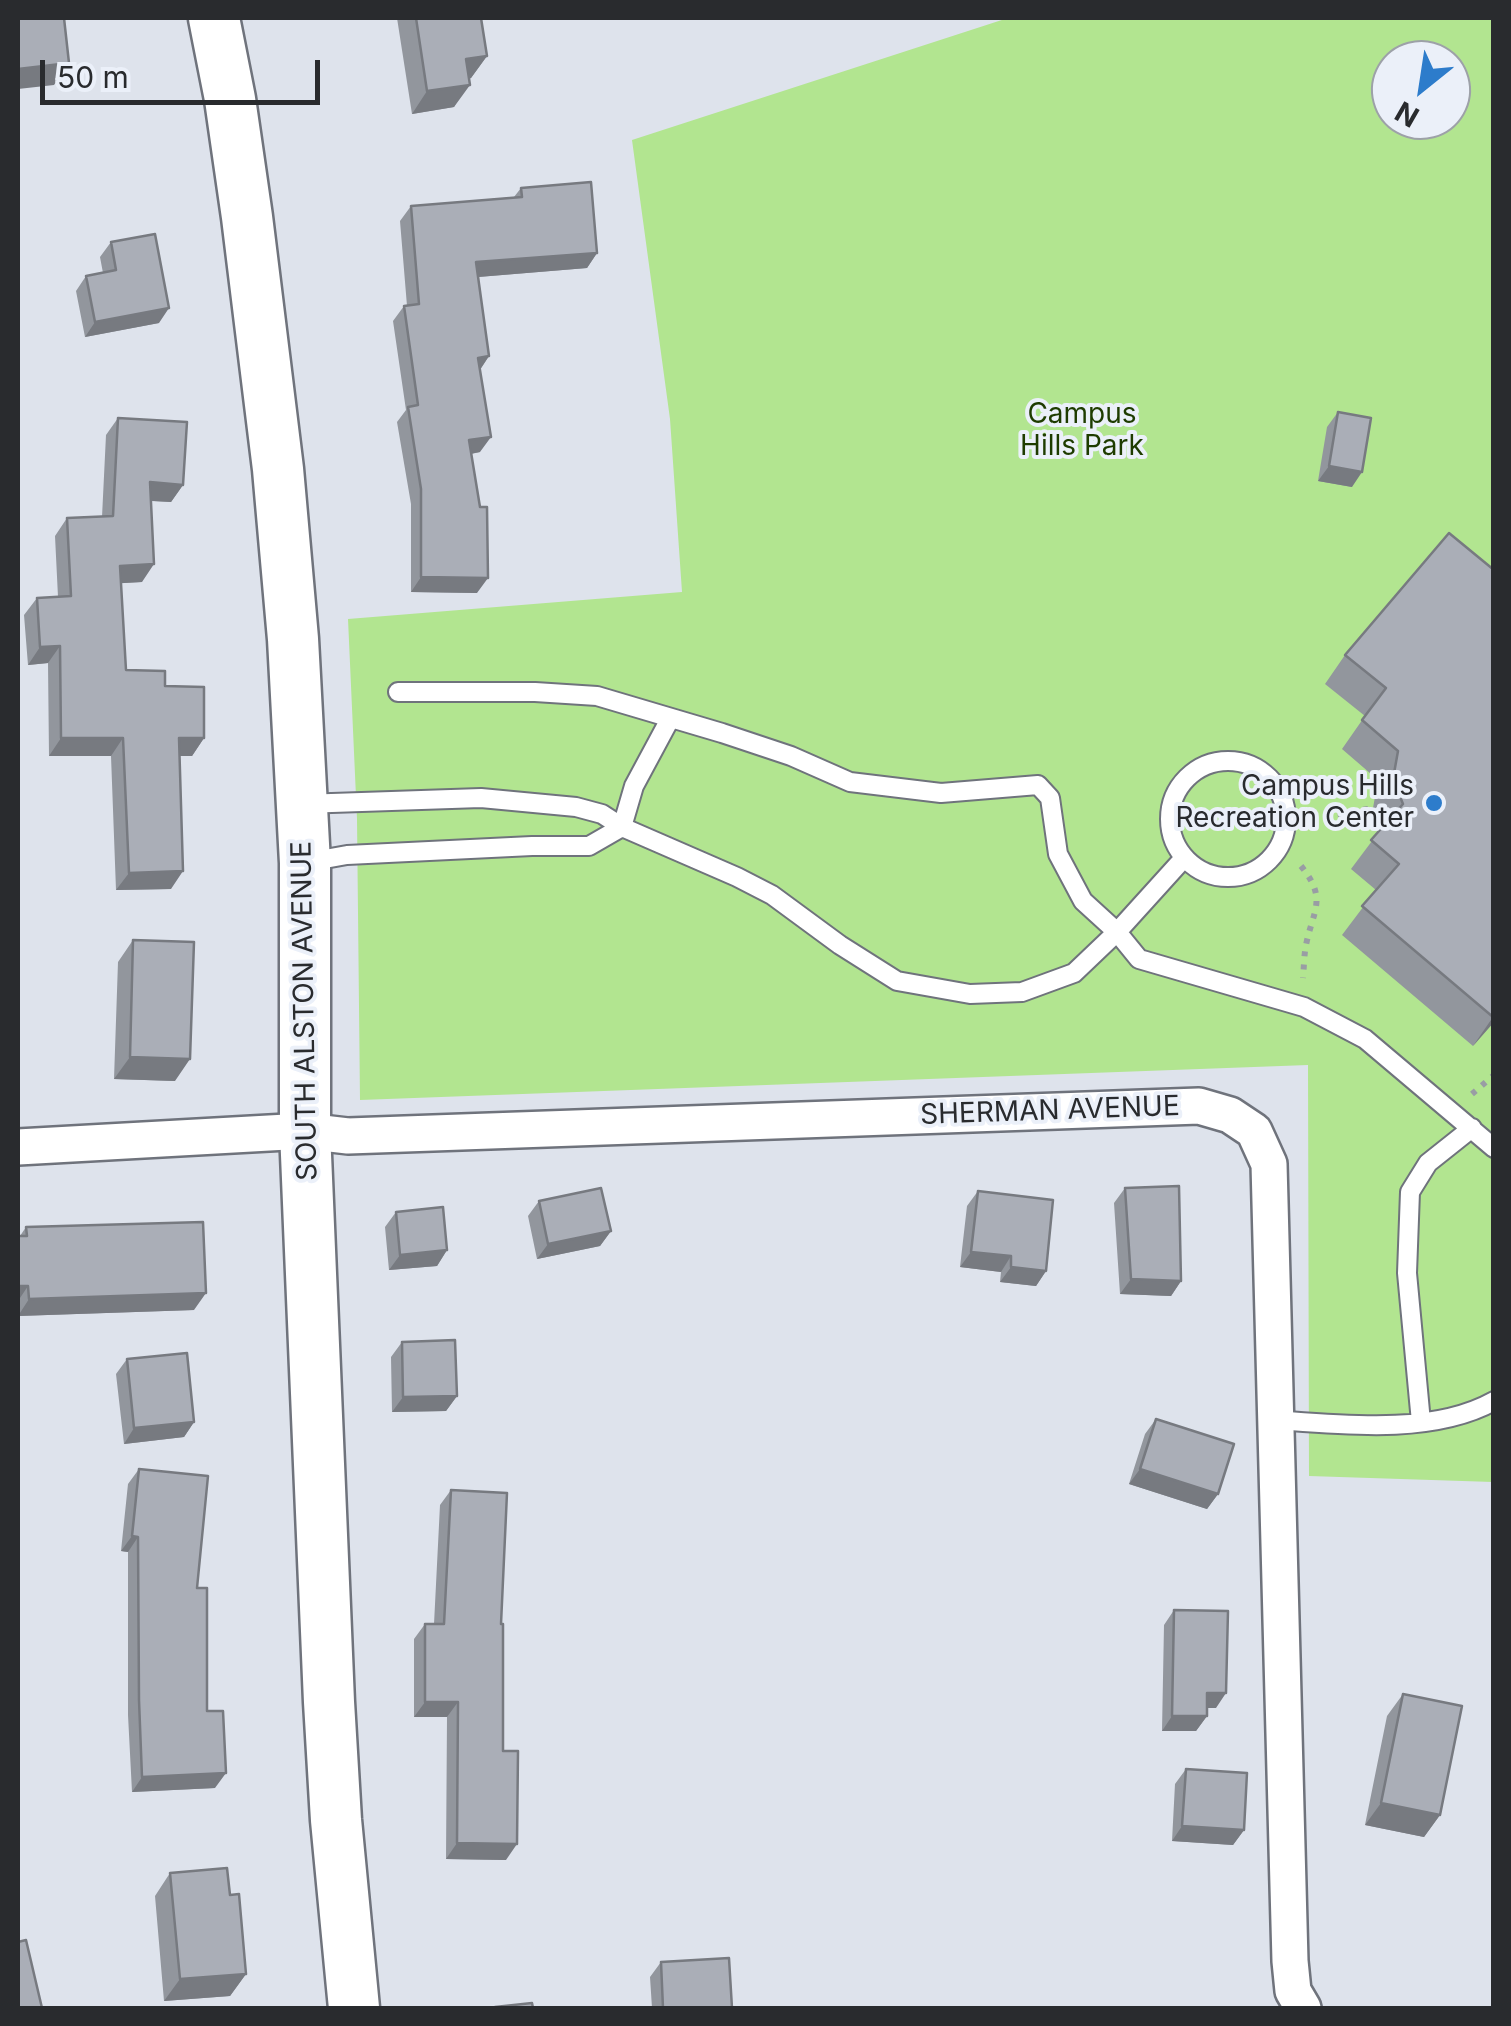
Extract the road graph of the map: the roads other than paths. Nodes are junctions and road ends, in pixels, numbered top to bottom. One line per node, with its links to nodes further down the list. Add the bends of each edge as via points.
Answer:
1 (214, 18): 4 (street, SOUTH ALSTON AVENUE, via 248,217 278,469)
2 (398, 692): 3 (lane, via 597,696)
3 (670, 719): 5 (lane, via 634,786); 8 (lane, via 791,756 850,782 941,793 1038,785 1050,798 1058,854 1083,901)
4 (302, 804): 5 (lane, via 481,798 576,806); 7 (street, SOUTH ALSTON AVENUE)
5 (622, 827): 7 (lane, via 588,846); 8 (lane, via 772,895 897,980 970,994 1022,992 1074,973)
6 (1184, 858): 6 (lane, via 1169,824 1170,804 1183,781 1204,765 1240,761 1276,786 1286,813 1282,839 1269,860 1244,875 1224,877); 8 (lane)
7 (305, 863): 10 (street, SOUTH ALSTON AVENUE)
8 (1116, 932): 9 (lane, via 1139,958 1304,1006 1365,1039)
9 (1472, 1128): 12 (lane); 15 (lane, via 1428,1162 1410,1192 1407,1273)
10 (305, 1131): 11 (street, SHERMAN AVENUE); 14 (street, SHERMAN AVENUE, via 348,1136 1199,1106 1230,1115 1254,1131 1269,1164); 16 (street, SOUTH ALSTON AVENUE, via 330,1722)
11 (18, 1146)
12 (1494, 1148)
13 (1494, 1401): 15 (lane)
14 (1276, 1420): 15 (lane); 17 (street, SHERMAN AVENUE, via 1290,1961 1293,1991)
15 (1421, 1422)
16 (354, 2008)
17 (1303, 2008)

